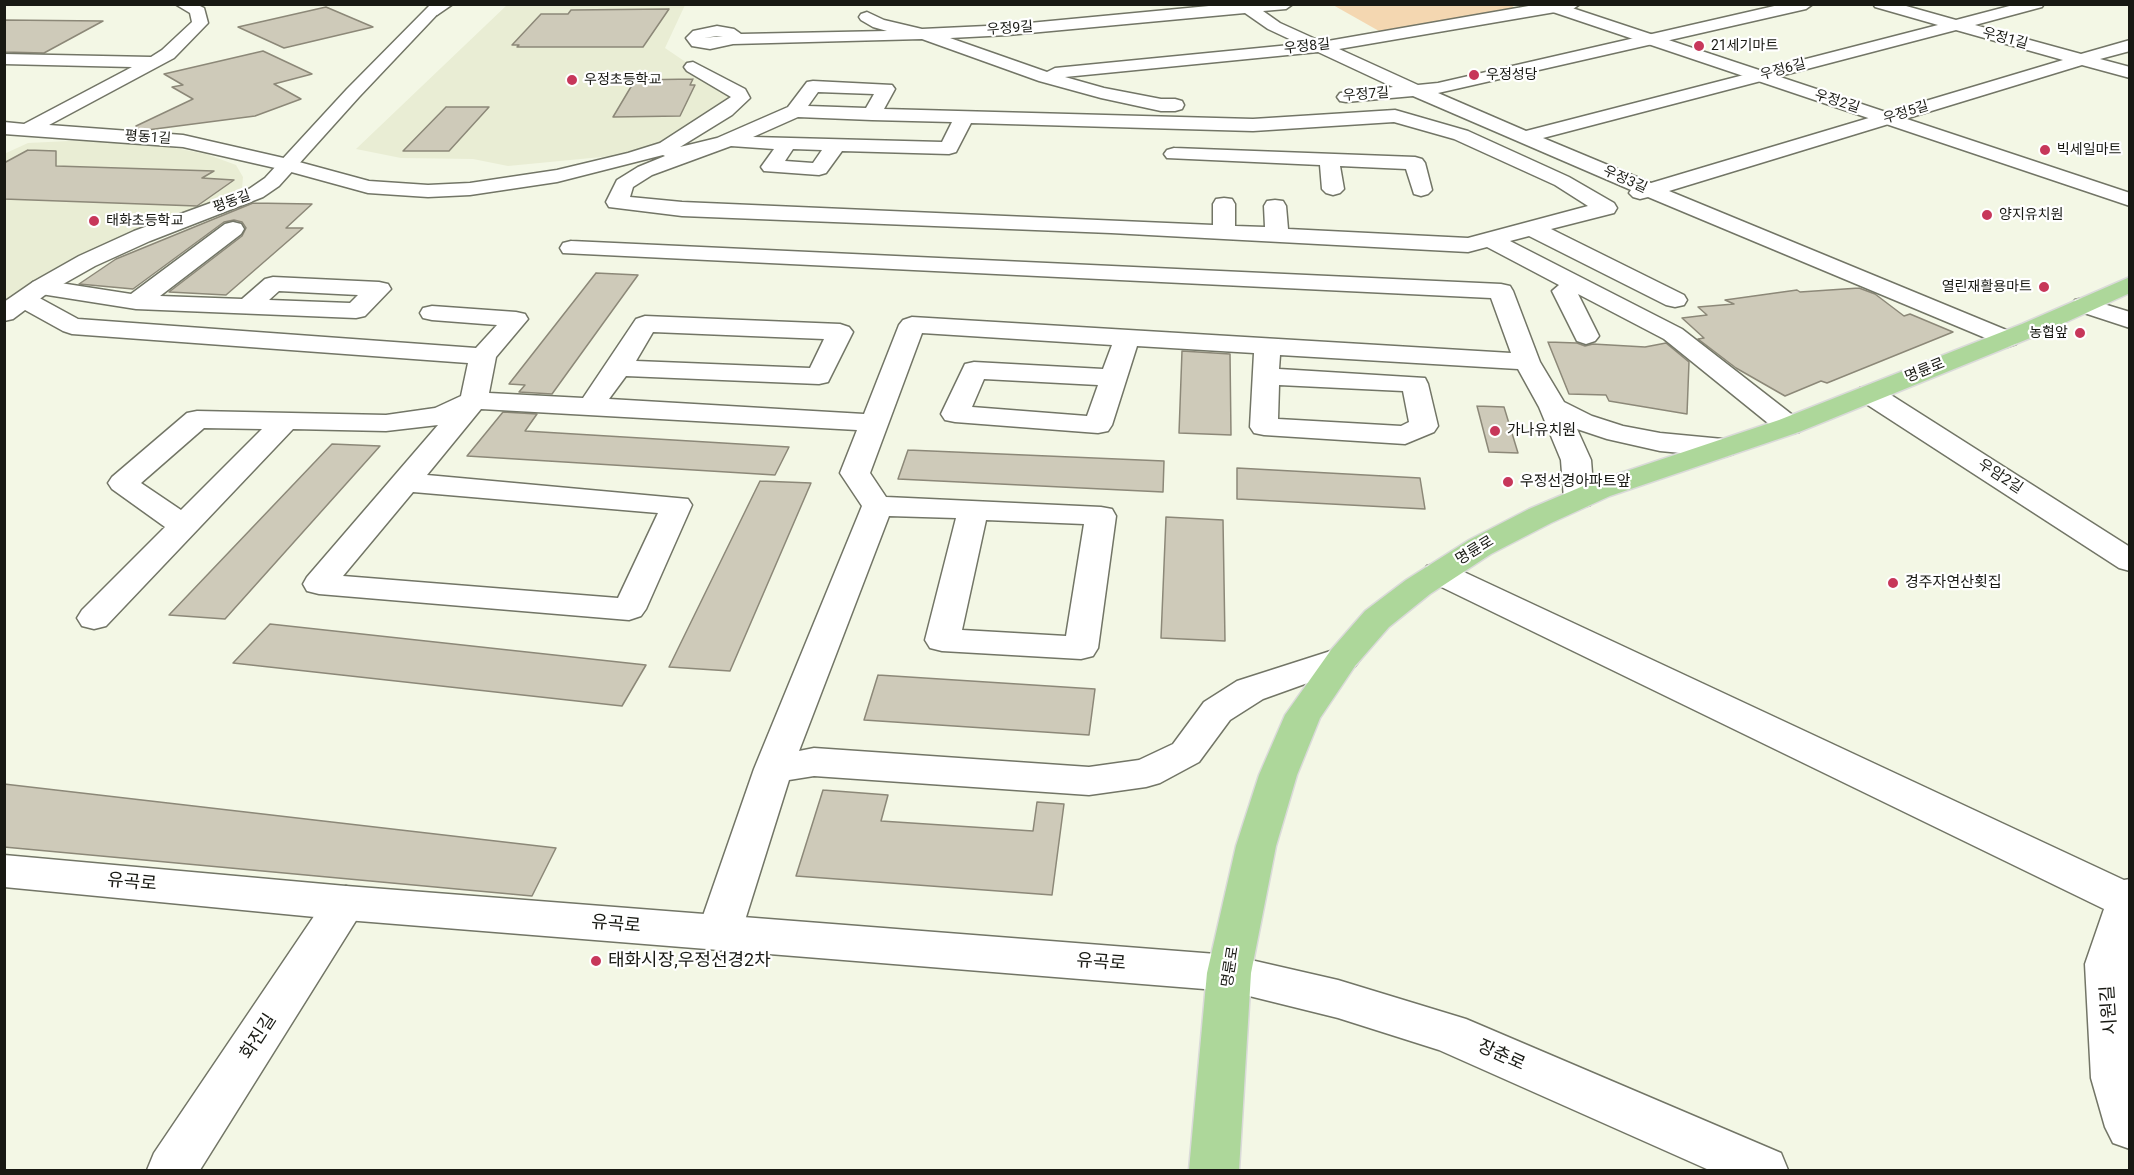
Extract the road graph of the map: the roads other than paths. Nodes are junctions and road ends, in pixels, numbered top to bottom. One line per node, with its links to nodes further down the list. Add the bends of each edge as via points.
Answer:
1 (182, 4): 20 (street, via 198,11 200,23)
2 (1193, 4): 10 (street)
3 (1286, 4): 9 (street, 우정9길)
4 (1806, 4): 15 (street, 우정7길)
5 (1880, 4): 12 (street, 우정1길)
6 (2037, 4): 12 (street, 우정6길)
7 (441, 6): 47 (street, 평동길, via 346,100)
8 (1557, 6): 15 (street, 우정2길); 17 (street, 우정8길)
9 (1250, 8): 10 (street, 우정9길); 17 (street, 우정3길, via 1274,26)
10 (1226, 10): 13 (street, 우정9길)
11 (867, 17): 13 (street, via 879,24)
12 (1956, 26): 19 (street, 우정1길); 24 (street, 우정6길)
13 (927, 35): 14 (street, 우정9길); 23 (street)
14 (733, 39)
15 (1649, 39): 24 (street, 우정2길); 25 (street, 우정7길)
16 (2130, 45): 19 (street, 우정5길)
17 (1319, 46): 23 (street, 우정8길); 25 (street, 우정3길)
18 (4, 59): 20 (street)
19 (2082, 60): 22 (street, 우정1길); 33 (street, 우정5길)
20 (154, 62): 36 (street)
21 (693, 68): 44 (street, via 739,93 741,98 667,147)
22 (2130, 73)
23 (1039, 75): 28 (street, via 1161,105)
24 (1761, 76): 33 (street, 우정2길); 37 (street, 우정6길)
25 (1421, 91): 27 (street, 우정7길); 37 (street, 우정3길)
26 (1008, 96): 32 (street)
27 (1332, 98)
28 (1197, 106)
29 (795, 111): 30 (street); 30 (street, via 813,86 886,89); 39 (street)
30 (872, 114): 31 (street)
31 (964, 117): 32 (street); 41 (street, via 949,148)
32 (998, 118): 34 (street)
33 (1887, 118): 50 (street, 우정5길); 51 (street, 우정2길)
34 (1253, 125): 45 (street); 54 (street, via 1395,116 1461,135 1562,181)
35 (4, 128): 36 (street, 평동1길)
36 (26, 130): 38 (street); 47 (street, 평동1길, via 183,141)
37 (1528, 136): 50 (street, 우정3길)
38 (4, 141)
39 (724, 142): 40 (street); 42 (street)
40 (788, 142): 41 (street); 41 (street, via 771,167 819,169)
41 (837, 144)
42 (694, 152): 44 (street); 57 (street, 우정5길, via 645,171 624,184 617,202 682,209)
43 (1174, 154): 45 (street)
44 (634, 158): 47 (street, 평동1길, via 516,184 428,191 368,187)
45 (1255, 158): 46 (street)
46 (1329, 160): 48 (street); 49 (street, via 1378,171 1415,163)
47 (288, 165): 63 (street, 평동길, via 256,194 87,261)
48 (1333, 189)
49 (1421, 190)
50 (1648, 190): 54 (street, 우정5길); 72 (street, 우정3길)
51 (2130, 200)
52 (1224, 204): 57 (street)
53 (1275, 206): 58 (street)
54 (1606, 208): 55 (street, 우정5길)
55 (1531, 228): 59 (street, 우정5길); 64 (street)
56 (233, 229): 65 (street)
57 (1224, 232): 58 (street, 우정5길)
58 (1277, 234): 59 (street, 우정5길, via 1468,245)
59 (1489, 239): 62 (street)
60 (571, 248): 75 (street, via 1501,291)
61 (2130, 284): 66 (main road, 명륜로)
62 (1577, 286): 70 (street, via 1564,291); 84 (street, via 1673,334)
63 (23, 300): 65 (street); 73 (street, via 72,326)
64 (1674, 300)
65 (136, 302): 67 (street)
66 (2084, 305): 69 (street); 72 (main road, 명륜로)
67 (247, 307)
68 (432, 313): 73 (street, via 516,319)
69 (2130, 321)
70 (1586, 336)
71 (1126, 339): 74 (street); 77 (street); 83 (street, via 912,325)
72 (2007, 339): 78 (main road, 명륜로)
73 (483, 356): 79 (street)
74 (1267, 361): 74 (street, via 1264,427 1406,435 1424,426 1415,384); 75 (street)
75 (1527, 362): 81 (street)
76 (618, 368): 76 (street, via 819,376 840,332 645,324); 80 (street)
77 (1113, 378): 77 (street, via 1098,425 955,414 974,370)
78 (1870, 394): 84 (main road, 명륜로); 91 (street, 우암2길)
79 (474, 400): 80 (street); 82 (street, via 442,416 386,423); 86 (street)
80 (590, 407): 83 (street)
81 (1553, 407): 85 (street, via 1617,433); 87 (street, via 1576,460)
82 (284, 422): 90 (street); 90 (street, via 198,419 123,483)
83 (874, 423): 88 (street, via 855,473)
84 (1789, 426): 85 (main road, 명륜로)
85 (1723, 448): 87 (main road, 명륜로)
86 (405, 482): 86 (street, via 319,584 628,609 677,505)
87 (1579, 499): 92 (main road, 명륜로, via 1480,547)
88 (877, 506): 89 (street); 95 (street)
89 (973, 510): 89 (street, via 1101,516 1081,648 942,640)
90 (184, 525): 93 (street)
91 (2130, 561)
92 (1439, 573): 94 (main road, 명륜로, via 1377,619); 97 (street)
93 (94, 618)
94 (1343, 658): 95 (street, via 1250,690 1217,711 1185,753 1146,773 1089,781 814,762); 100 (main road, 명륜로, via 1303,715 1278,775 1256,846)
95 (772, 769): 99 (street)
96 (4, 871): 98 (street, 유곡로)
97 (2129, 898): 101 (street, 시원길, via 2107,964 2115,1078)
98 (346, 903): 99 (street, 유곡로); 102 (street, 화진길)
99 (719, 933): 100 (street, 유곡로)
100 (1229, 973): 103 (main road, 명륜로); 104 (street, 장춘로, via 1338,999 1450,1033)
101 (2130, 1127)
102 (172, 1170)
103 (1214, 1170)
104 (1763, 1170)

